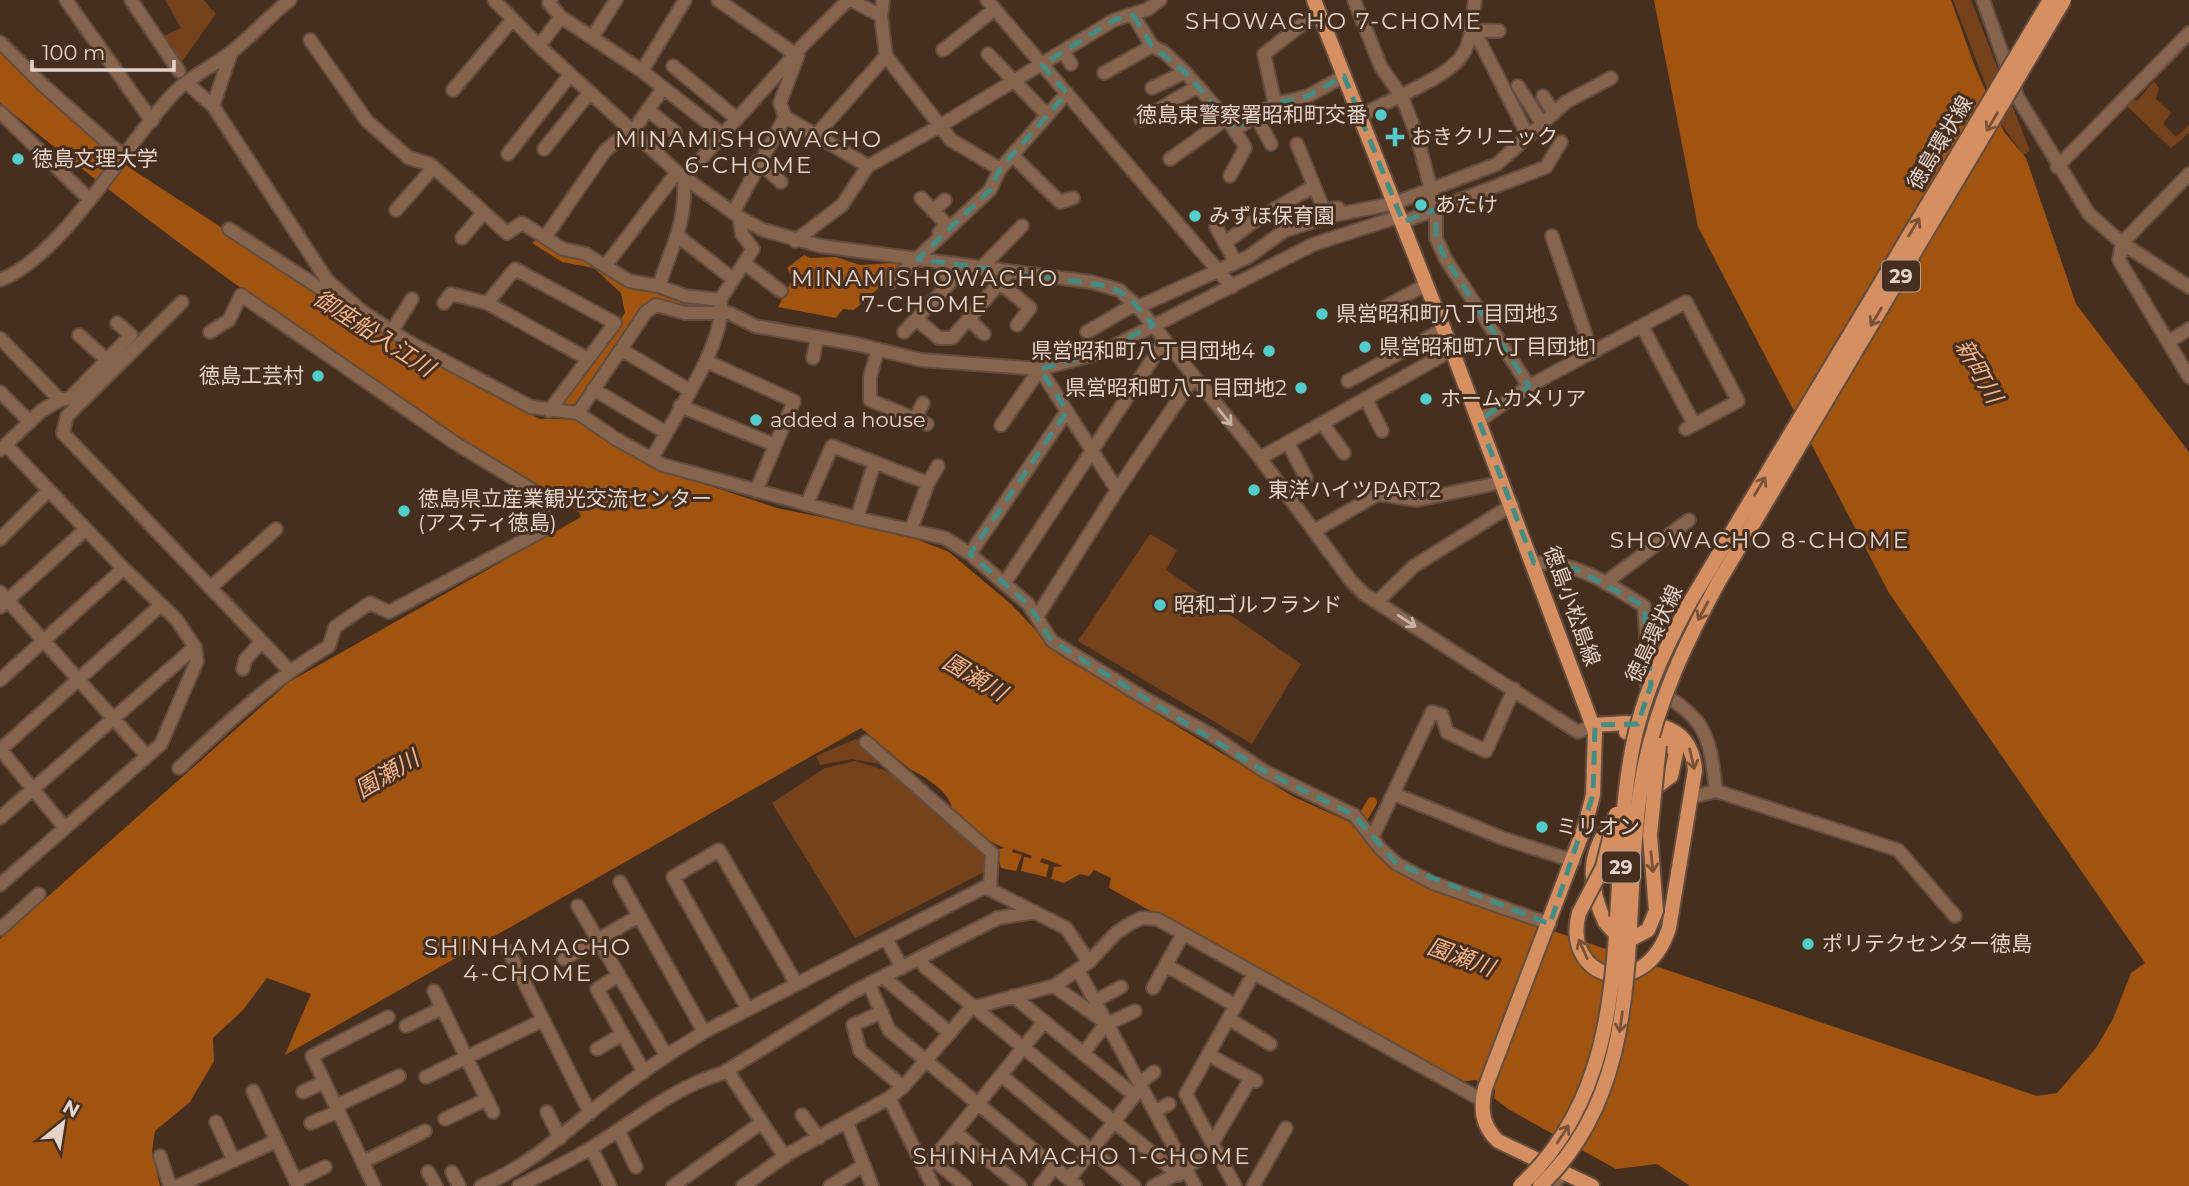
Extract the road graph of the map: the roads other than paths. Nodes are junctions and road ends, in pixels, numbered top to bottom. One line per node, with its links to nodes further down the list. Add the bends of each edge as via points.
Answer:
1 (65, 0): 73 (street)
2 (131, 0): 42 (street)
3 (290, 0): 35 (street)
4 (494, 0): 23 (street)
5 (616, 0): 27 (street)
6 (685, 0): 43 (street)
7 (718, 0): 33 (street)
8 (849, 0): 21 (street); 33 (street)
9 (883, 0): 21 (street)
10 (1160, 0): 20 (street)
11 (1354, 0): 60 (street, via 1384,73)
12 (1475, 0): 24 (street)
13 (1983, 0): 46 (street)
14 (2044, 0): 38 (street)
15 (2050, 0): 242 (main road, 徳島環状線 / 29, one-way to 15, bridge, via 1649,691 1681,619)
16 (2065, 0): 38 (street); 232 (main road, 徳島環状線 / 29, one-way to 232, bridge)
17 (548, 1): 22 (street)
18 (991, 5): 32 (street); 40 (street)
19 (1316, 6): 48 (main road, 徳島小松島線); 61 (street, via 1264,54)
20 (1133, 15): 31 (street); 34 (street, via 1114,20)
21 (881, 16): 37 (street)
22 (561, 17): 27 (street); 30 (street)
23 (513, 19): 30 (street); 55 (street)
24 (1472, 30): 25 (street); 60 (street, via 1464,54); 81 (street)
25 (1499, 31)
26 (2189, 33): 94 (street)
27 (592, 38): 43 (street)
28 (310, 40): 93 (street, via 367,121 408,158)
29 (0, 42): 88 (street)
30 (539, 46): 47 (street)
31 (1152, 46): 44 (street); 45 (street)
32 (943, 50)
33 (798, 51): 69 (street, via 782,91); 70 (street)
34 (1063, 51): 39 (street); 40 (street)
35 (232, 52): 51 (street); 62 (street)
36 (988, 54): 50 (street)
37 (886, 56): 75 (street); 80 (street)
38 (2017, 60): 46 (street)
39 (1071, 64)
40 (1042, 65): 50 (street); 58 (street)
41 (673, 66): 70 (street)
42 (179, 71)
43 (642, 71): 56 (street)
44 (1185, 72): 52 (street); 54 (street)
45 (1104, 73)
46 (2009, 74): 94 (street)
47 (570, 75): 57 (street); 86 (street)
48 (1344, 76): 61 (street, via 1308,96); 68 (main road, 徳島小松島線)
49 (1611, 78): 65 (street)
50 (1015, 82): 66 (street); 75 (street)
51 (187, 83): 62 (street); 73 (street)
52 (1198, 86): 71 (street); 72 (street)
53 (1518, 86): 74 (street)
54 (1152, 88)
55 (453, 90)
56 (662, 90): 63 (street); 79 (street)
57 (590, 92): 77 (street); 85 (street)
58 (1067, 93): 66 (street); 129 (street)
59 (1543, 96): 65 (street)
60 (1402, 97): 68 (street); 102 (street)
61 (1275, 104): 67 (street)
62 (213, 106): 140 (street, via 313,262)
63 (648, 110): 77 (street); 78 (street)
64 (0, 112): 105 (street)
65 (1554, 113): 74 (street)
66 (1047, 115): 87 (street)
67 (1256, 116): 76 (street); 83 (street)
68 (1360, 116): 107 (main road, 徳島小松島線)
69 (785, 117): 80 (street); 90 (street)
70 (736, 118): 79 (street)
71 (1226, 119): 76 (street); 89 (street)
72 (1141, 120)
73 (152, 121): 88 (street)
74 (1542, 123): 81 (street)
75 (939, 127): 92 (street); 95 (street, via 951,140)
76 (1234, 130): 98 (street, via 1245,148)
77 (631, 131): 97 (street); 116 (street, via 605,151)
78 (675, 132)
79 (722, 134): 97 (street)
80 (817, 134): 92 (street)
81 (1527, 134): 91 (street)
82 (1561, 142): 100 (street, via 1546,167)
83 (1271, 144)
84 (1297, 144): 101 (street)
85 (544, 149)
86 (509, 154)
87 (1013, 156): 95 (street); 104 (street, via 1060,202)
88 (123, 158): 105 (street)
89 (1170, 159)
90 (758, 161): 99 (street); 112 (street)
91 (1497, 164): 100 (street); 102 (street)
92 (868, 166): 120 (street, via 842,205)
93 (433, 167): 109 (street); 111 (street)
94 (2057, 167): 122 (street, via 2093,220)
95 (1000, 169): 123 (street, via 990,190)
96 (2189, 174): 122 (street)
97 (680, 175): 112 (street); 117 (street, via 685,209); 127 (street)
98 (1230, 176)
99 (781, 182)
100 (1503, 182): 108 (street)
101 (1314, 186): 107 (street, via 1324,210 1368,203); 121 (street)
102 (1432, 190): 107 (street); 108 (street)
103 (921, 198): 110 (street)
104 (1073, 198)
105 (89, 199): 131 (street, via 35,257)
106 (945, 200): 110 (street)
107 (1398, 209): 108 (street); 124 (street, via 1330,216 1284,231); 135 (main road, 徳島小松島線); 137 (street, via 1314,244)
108 (1436, 209): 179 (street, via 1436,238 1445,258)
109 (396, 210)
110 (933, 211): 123 (street, via 947,225)
111 (484, 212): 116 (street, via 507,233 522,223); 119 (street)
112 (736, 215): 120 (street); 125 (street, via 753,249)
113 (1022, 226): 128 (street)
114 (1216, 227): 121 (street)
115 (229, 229): 140 (street, via 329,294)
116 (546, 236): 127 (street, via 564,249)
117 (678, 236): 132 (street); 136 (street)
118 (1552, 236): 170 (street)
119 (462, 238)
120 (795, 241): 123 (street)
121 (1225, 243): 124 (street)
122 (2122, 243): 138 (street); 166 (street, via 2119,260)
123 (916, 259): 126 (street); 133 (street)
124 (1235, 261): 129 (street)
125 (744, 263): 132 (street); 139 (street)
126 (940, 263): 128 (street); 149 (street, via 950,283)
127 (606, 265): 136 (street, via 629,281)
128 (981, 268): 130 (street)
129 (1218, 270): 137 (street); 146 (street)
130 (1009, 272): 134 (street); 146 (street, via 1108,286)
131 (0, 279)
132 (733, 279): 142 (street)
133 (892, 282)
134 (1000, 282): 150 (street); 152 (street, via 1030,308)
135 (1426, 284): 147 (street); 155 (main road, 徳島小松島線)
136 (659, 286): 142 (street, via 685,296)
137 (1232, 287): 153 (street)
138 (2189, 287)
139 (781, 291)
140 (338, 292): 157 (street)
141 (412, 299): 157 (street)
142 (720, 300): 148 (street)
143 (182, 302): 225 (street, via 67,416 63,429 66,438)
144 (444, 303): 145 (street, via 451,294)
145 (487, 303): 172 (street); 172 (street, via 515,269 615,323)
146 (1138, 307): 153 (street); 160 (street, via 1130,307)
147 (1385, 307)
148 (723, 313): 164 (street, via 755,327); 168 (street, via 685,313 654,306); 174 (street)
149 (916, 319): 150 (street, via 939,338 952,338); 159 (street)
150 (969, 319): 161 (street)
151 (117, 323): 173 (street, via 131,335)
152 (1017, 325)
153 (1153, 325): 165 (street); 175 (street, via 1100,353)
154 (1642, 326): 154 (street, via 1690,427 1738,401 1686,302); 170 (street)
155 (1444, 329): 169 (main road, 徳島小松島線); 178 (street)
156 (2189, 329): 166 (street)
157 (392, 331): 187 (street, via 531,407)
158 (210, 332): 235 (street, via 229,320 241,295 452,441 542,496 542,531 389,612 370,603 335,627 329,646)
159 (904, 332)
160 (1087, 332)
161 (984, 334)
162 (79, 335): 173 (street)
163 (0, 338): 184 (street)
164 (817, 338): 167 (street); 171 (street)
165 (1165, 340): 176 (street); 199 (street)
166 (2168, 342): 177 (street)
167 (878, 349): 175 (street, via 943,363); 185 (street, via 870,377 870,400 921,422)
168 (622, 350): 180 (street); 181 (street)
169 (1452, 350): 183 (street); 190 (main road, 徳島小松島線)
170 (1592, 353): 179 (street)
171 (813, 358)
172 (588, 359): 187 (street)
173 (107, 360): 184 (street, via 70,398)
174 (706, 361): 181 (street); 197 (street, via 794,401)
175 (1041, 369): 188 (street); 193 (street)
176 (1194, 377): 201 (street, one-way to 201); 209 (street)
177 (2189, 377)
178 (1348, 381)
179 (1529, 386): 190 (street)
180 (593, 389): 189 (street); 195 (street)
181 (689, 390): 186 (street)
182 (2, 397): 191 (street)
183 (1366, 399): 192 (street); 194 (street)
184 (60, 400): 191 (street)
185 (923, 403)
186 (680, 406): 195 (street); 197 (street)
187 (551, 411): 189 (street)
188 (1067, 411): 199 (street); 220 (street)
189 (577, 413): 202 (street)
190 (1479, 421): 206 (main road, 徳島小松島線)
191 (30, 422): 198 (street)
192 (1323, 424): 196 (street); 200 (street)
193 (1001, 425)
194 (1382, 431)
195 (666, 432): 202 (street)
196 (1288, 443): 201 (street); 205 (street)
197 (775, 445): 210 (street)
198 (3, 447): 208 (street)
199 (1093, 451): 209 (street); 224 (street)
200 (1343, 453)
201 (1260, 458): 218 (street)
202 (652, 459): 210 (street)
203 (874, 464): 207 (street); 211 (street, via 832,446); 213 (street)
204 (938, 466): 207 (street)
205 (1306, 478)
206 (1503, 482): 212 (main road, 徳島小松島線); 218 (street, via 1417,500 1378,494)
207 (928, 483): 217 (street)
208 (49, 490): 215 (street); 219 (street)
209 (1117, 490): 229 (street)
210 (756, 491): 211 (street)
211 (807, 505): 213 (street)
212 (1512, 505): 221 (main road, 徳島小松島線); 227 (street, via 1414,566)
213 (858, 518): 217 (street)
214 (1689, 520): 223 (street)
215 (86, 529): 222 (street); 226 (street)
216 (276, 529): 225 (street)
217 (911, 530): 220 (street, via 945,538)
218 (1314, 531): 227 (street, via 1351,581)
219 (0, 539)
220 (970, 554): 224 (street)
221 (1534, 563): 223 (street, via 1553,562); 240 (main road, 徳島小松島線)
222 (123, 569): 228 (street); 230 (street)
223 (1605, 583): 247 (street, via 1644,606 1646,683 1677,701 1706,730)
224 (1004, 584): 229 (street)
225 (210, 588): 231 (street)
226 (3, 600): 230 (street)
227 (1377, 602): 238 (street, one-way to 238)
228 (161, 605): 233 (street); 237 (street)
229 (1038, 615): 252 (street, via 1052,641 1264,771 1354,815)
230 (43, 641): 236 (street); 237 (street)
231 (261, 642): 234 (street); 235 (street)
232 (1685, 646): 240 (main road, one-way to 240, bridge, via 1665,711 1654,770 1650,835 1657,907 1648,930 1634,937 1605,922 1591,875 1600,840 1629,807 1671,776 1677,760 1673,747 1657,737); 384 (main road, 徳島環状線 / 29, one-way to 384, bridge, via 1644,768 1624,995 1613,1061 1584,1130)
233 (195, 647): 239 (street); 244 (street, via 197,661 162,744)
234 (243, 669)
235 (289, 670): 245 (street)
236 (0, 680)
237 (79, 680): 239 (street); 243 (street)
238 (1514, 689): 240 (street, via 1578,732); 248 (street, via 1486,751 1447,732 1442,715 1432,712)
239 (113, 719): 244 (street); 246 (street)
240 (1594, 728): 249 (main road, one-way to 249, via 1648,724 1677,732 1694,761); 253 (main road, 徳島小松島線, via 1592,795)
241 (866, 742): 256 (street, via 992,853)
242 (1633, 744): 249 (main road, one-way to 242, bridge, via 1670,928 1653,960 1628,975 1604,972 1581,952 1576,931 1579,913 1610,846); 383 (main road, 徳島環状線 / 29, one-way to 242, bridge, via 1544,1161 1573,1118 1602,1048)
243 (0, 749): 246 (street)
244 (147, 756): 251 (street)
245 (180, 768)
246 (33, 788): 250 (street); 251 (street)
247 (1716, 791): 249 (street); 261 (street, via 1898,850)
248 (1394, 794): 252 (street); 253 (street)
249 (1692, 797)
250 (0, 818)
251 (65, 828): 255 (street)
252 (1369, 833): 262 (street, via 1397,864 1415,875)
253 (1574, 861): 262 (main road, 徳島小松島線)
254 (620, 882): 260 (street)
255 (0, 886)
256 (989, 889): 259 (street); 265 (street, via 985,887)
257 (39, 894): 263 (street)
258 (578, 906): 266 (street)
259 (1035, 912): 269 (street, via 998,918); 271 (street, via 1066,928)
260 (639, 916): 266 (street); 296 (street)
261 (1955, 916)
262 (1549, 926): 318 (main road, 徳島小松島線)
263 (0, 929)
264 (1184, 934): 270 (street); 271 (street, via 1157,919 1142,918 1116,933); 273 (street)
265 (886, 937): 272 (street); 276 (street)
266 (598, 940): 268 (street); 274 (street)
267 (509, 952): 292 (street)
268 (564, 959)
269 (920, 959): 272 (street); 287 (street)
270 (1166, 965): 280 (street); 284 (street)
271 (1084, 966): 278 (street); 283 (street)
272 (902, 968): 275 (street)
273 (1254, 974): 284 (street); 318 (street)
274 (619, 975): 298 (street, via 597,989); 303 (street)
275 (883, 977): 277 (street); 297 (street)
276 (796, 983): 286 (street); 286 (street, via 719,850 673,877)
277 (869, 984): 289 (street); 307 (street)
278 (1054, 986): 282 (street); 294 (street)
279 (1121, 987): 283 (street)
280 (1153, 988)
281 (434, 991): 285 (street)
282 (1013, 996): 287 (street); 293 (street)
283 (1095, 1001): 294 (street)
284 (1236, 1006): 291 (street)
285 (442, 1008): 295 (street); 305 (street)
286 (747, 1008): 296 (street)
287 (971, 1008): 297 (street); 301 (street)
288 (1135, 1011): 294 (street)
289 (882, 1012): 306 (street, via 889,1030); 314 (street, via 852,1025 860,1051)
290 (388, 1017): 313 (street, via 312,1056)
291 (1229, 1019): 299 (street); 304 (street)
292 (543, 1020): 305 (street); 327 (street)
293 (1044, 1021): 301 (street); 302 (street)
294 (1107, 1023): 302 (street); 315 (street)
295 (407, 1026)
296 (704, 1032): 303 (street)
297 (950, 1033): 306 (street)
298 (623, 1034): 300 (street); 308 (street)
299 (1270, 1044)
300 (597, 1049)
301 (1022, 1049): 310 (street); 334 (street)
302 (1083, 1054): 315 (street)
303 (666, 1055): 308 (street)
304 (1209, 1055): 342 (street, via 1186,1094); 342 (street, via 1253,1080)
305 (467, 1058): 312 (street); 320 (street)
306 (927, 1059): 314 (street); 321 (street)
307 (727, 1070): 331 (street); 336 (street, via 668,1097)
308 (644, 1072): 327 (street)
309 (1154, 1072): 315 (street)
310 (1001, 1075): 321 (street); 344 (street)
311 (399, 1076): 323 (street)
312 (426, 1077)
313 (324, 1082): 317 (street); 323 (street)
314 (903, 1087): 319 (street)
315 (1139, 1088): 324 (street); 334 (street)
316 (253, 1091): 341 (street)
317 (303, 1092)
318 (1483, 1094): 358 (main road, via 1483,1120 1498,1141)
319 (889, 1098): 333 (street); 350 (street)
320 (487, 1099): 325 (street); 329 (street)
321 (978, 1102): 338 (street); 354 (street)
322 (1169, 1104): 324 (street)
323 (337, 1109): 332 (street); 349 (street)
324 (1155, 1111): 355 (street)
325 (493, 1112)
326 (548, 1112): 339 (street)
327 (590, 1113): 339 (street)
328 (802, 1115): 340 (street)
329 (445, 1119)
330 (216, 1122): 348 (street)
331 (762, 1122): 346 (street); 370 (street)
332 (311, 1123)
333 (847, 1123): 340 (street); 351 (street)
334 (1112, 1123): 344 (street); 355 (street)
335 (1286, 1128): 382 (street)
336 (618, 1130): 343 (street); 353 (street)
337 (425, 1131): 349 (street)
338 (955, 1132): 350 (street); 376 (street)
339 (560, 1138): 359 (street)
340 (819, 1138): 346 (street)
341 (276, 1141): 348 (street); 361 (street)
342 (1213, 1142): 381 (street)
343 (591, 1148): 359 (street); 369 (street)
344 (1091, 1150): 360 (street); 378 (street)
345 (160, 1156): 363 (street)
346 (785, 1157): 371 (street)
347 (1199, 1160): 355 (street)
348 (233, 1161): 364 (street)
349 (363, 1162): 365 (street)
350 (929, 1163): 374 (street); 375 (street)
351 (863, 1165): 372 (street); 373 (street)
352 (325, 1167): 361 (street)
353 (636, 1167)
354 (1055, 1167): 360 (street); 377 (street)
355 (1183, 1170): 379 (street); 380 (street)
356 (428, 1172): 366 (street)
357 (452, 1172): 367 (street)
358 (1564, 1173): 362 (main road); 385 (street)
359 (513, 1182): 368 (street)
360 (1073, 1183)
361 (297, 1184)
362 (1589, 1184)
363 (170, 1186)
364 (178, 1186)
365 (374, 1186)
366 (436, 1186)
367 (459, 1186)
368 (481, 1186)
369 (610, 1186)
370 (673, 1186)
371 (743, 1186)
372 (830, 1186)
373 (872, 1186)
374 (933, 1186)
375 (965, 1186)
376 (1020, 1186)
377 (1040, 1186)
378 (1134, 1186)
379 (1153, 1186)
380 (1195, 1186)
381 (1235, 1186)
382 (1253, 1186)
383 (1520, 1186): 384 (street, via 1535,1182)
384 (1539, 1186)
385 (1551, 1186)

